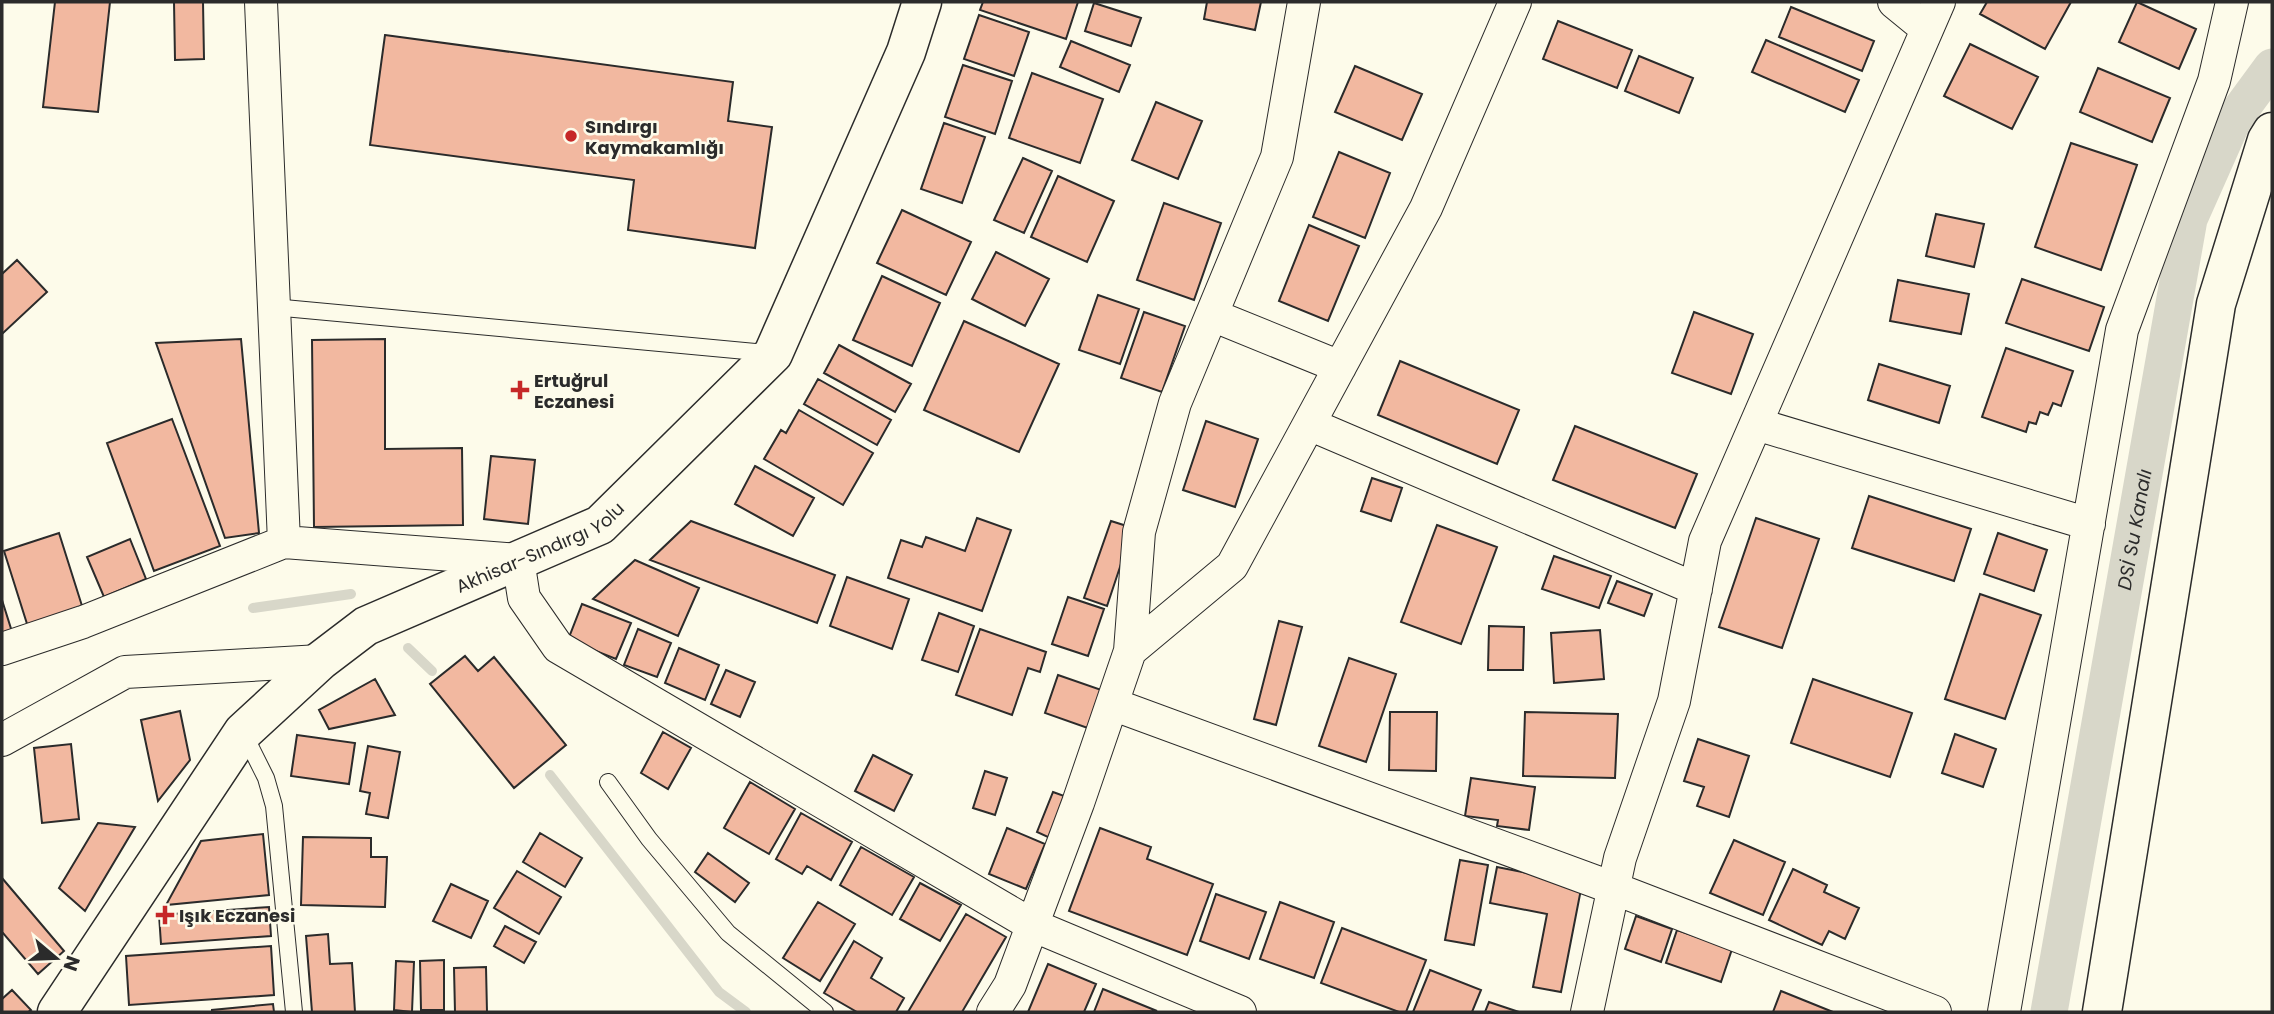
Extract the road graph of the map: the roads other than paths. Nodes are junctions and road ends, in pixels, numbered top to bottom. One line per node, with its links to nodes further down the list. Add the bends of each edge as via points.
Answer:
1 (261, 2): 9 (street)
2 (922, 2): 11 (main road, Akhisar-Sındırgı Yolu, via 906,52)
3 (1304, 2): 10 (street, via 1277,157)
4 (1515, 2): 12 (street, via 1426,208)
5 (1894, 2): 7 (street)
6 (2232, 2): 15 (street, via 2214,81 2122,330)
7 (1933, 15): 14 (street)
8 (2272, 132): 36 (main road, via 2216,304)
9 (273, 307): 11 (lane); 16 (street)
10 (1212, 315): 12 (street); 20 (street, via 1175,403 1139,532)
11 (773, 354): 17 (main road, Akhisar-Sındırgı Yolu, via 600,525)
12 (1340, 367): 13 (street)
13 (1309, 424): 18 (street); 20 (street, via 1232,566)
14 (1756, 424): 15 (street); 18 (street, via 1705,541)
15 (2089, 524): 35 (street)
16 (284, 542): 17 (street); 19 (street)
17 (518, 560): 21 (main road, Akhisar-Sındırgı Yolu, via 366,626); 27 (street, via 524,598 558,647)
18 (1696, 589): 26 (street, via 1674,701)
19 (2, 649)
20 (1130, 652): 22 (street)
21 (320, 661): 23 (main road, Akhisar-Sındırgı Yolu); 24 (street, via 125,672)
22 (1112, 704): 26 (street); 27 (street)
23 (243, 732): 28 (main road, Akhisar-Sındırgı Yolu); 29 (lane, via 274,806)
24 (2, 740)
25 (608, 782): 30 (lane, via 728,933)
26 (1613, 888): 33 (street); 34 (street)
27 (1032, 925): 31 (street, via 1010,985); 32 (street)
28 (57, 1012)
29 (294, 1012)
30 (825, 1012)
31 (993, 1012)
32 (1240, 1012)
33 (1587, 1012)
34 (1935, 1012)
35 (2004, 1012)
36 (2102, 1012)

